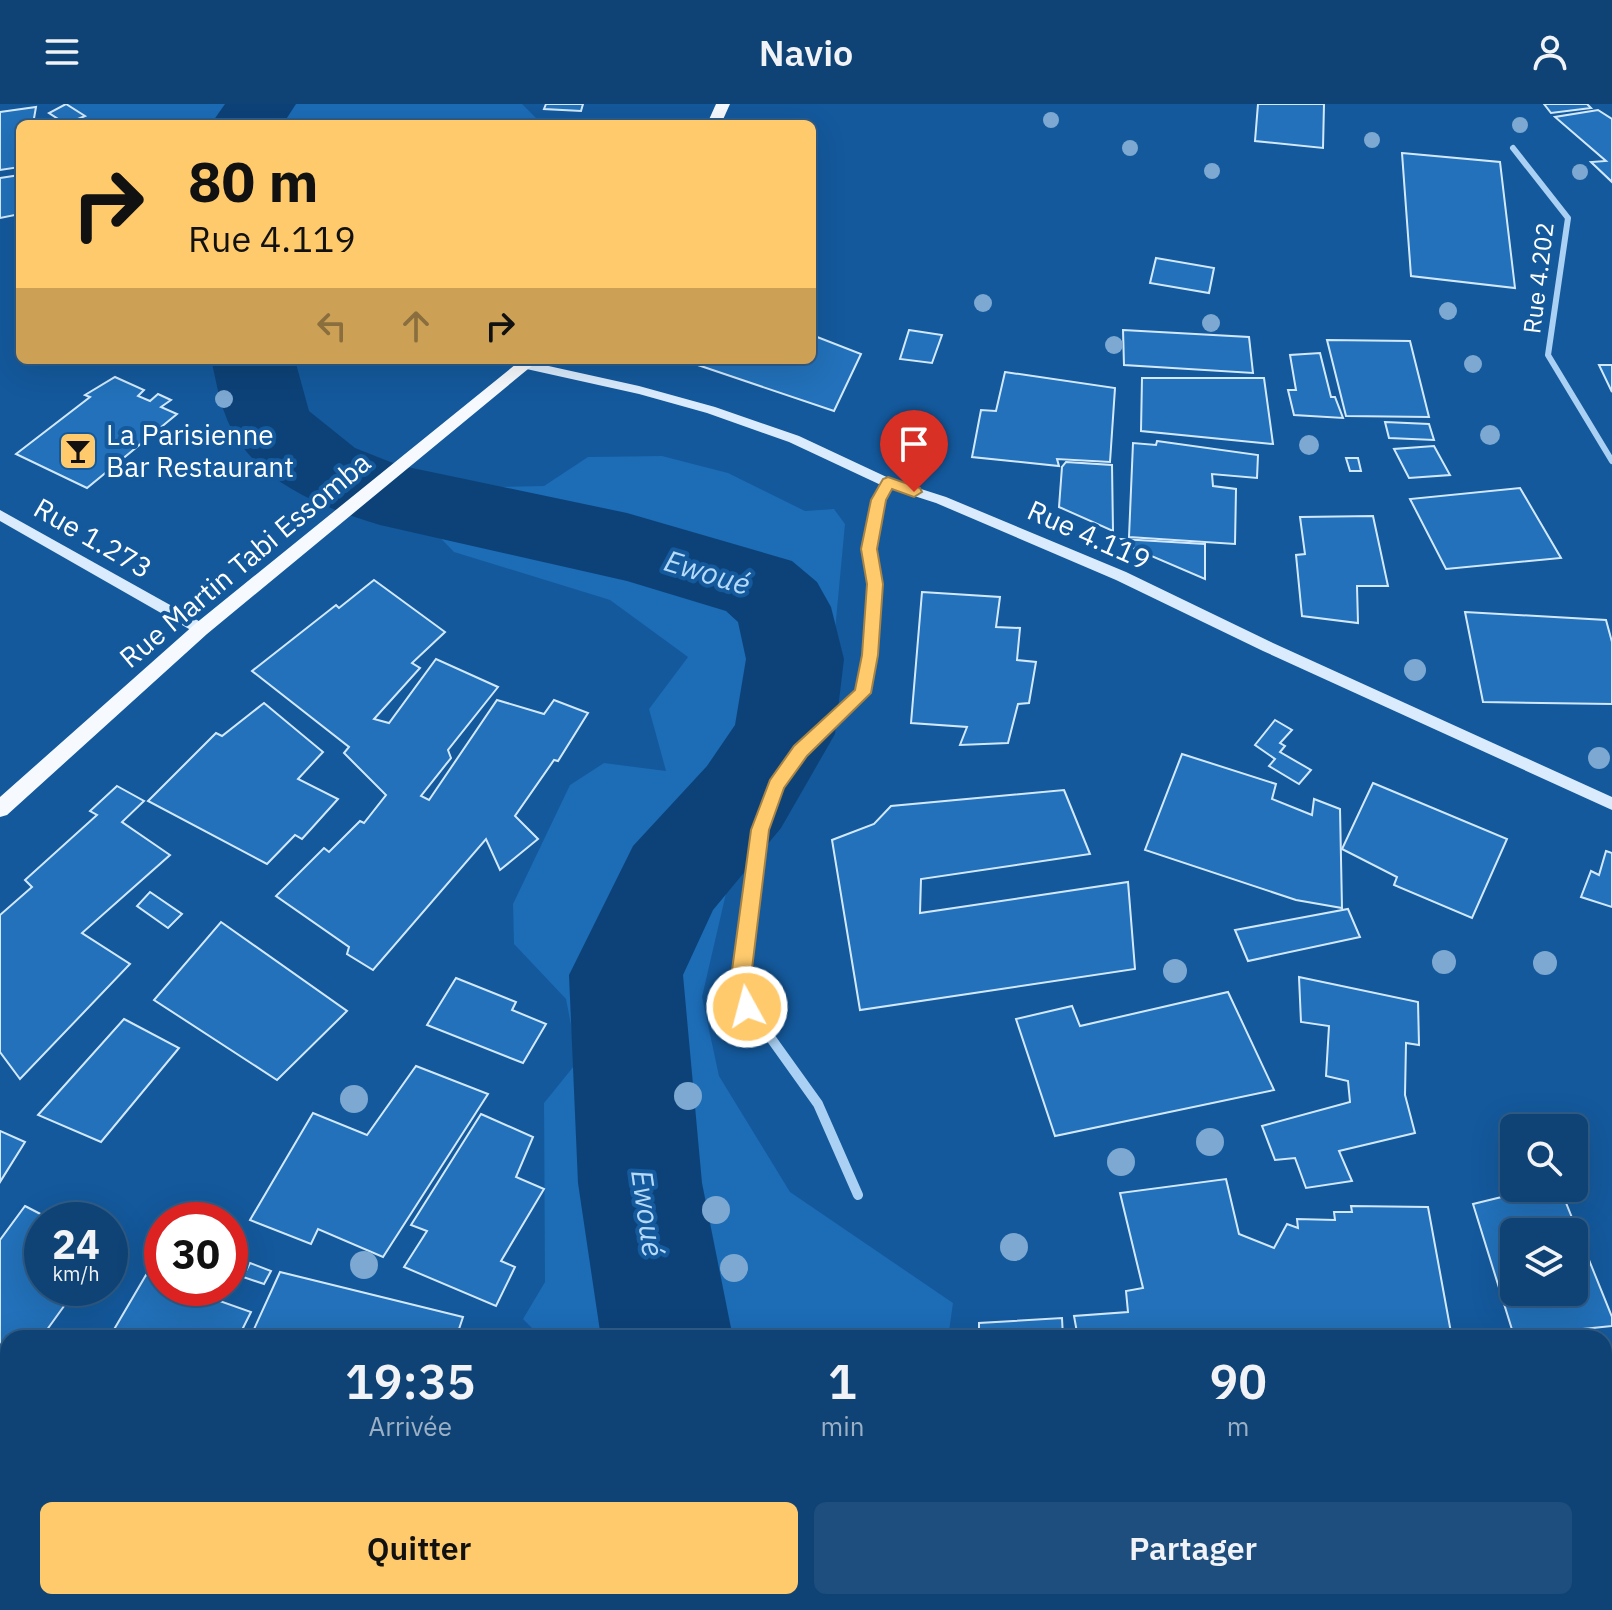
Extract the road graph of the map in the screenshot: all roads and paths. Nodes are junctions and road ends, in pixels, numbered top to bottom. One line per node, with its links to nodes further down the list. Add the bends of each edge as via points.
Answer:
1 (1513, 148): 4 (street, Rue 4.202, via 1568,218 1548,355)
2 (526, 364): 7 (main road, Rue Martin Tabi Essomba)
3 (536, 364): 5 (street, Rue 4.119, via 711,410 794,439)
4 (1612, 461)
5 (888, 483): 8 (street, Rue 4.119, via 1121,576); 10 (street, via 878,500 869,549 875,584 862,693 800,751 776,785 760,830 740,985 747,1007 818,1105)
6 (0, 515): 7 (street, Rue 1.273)
7 (201, 629): 9 (main road, Rue Martin Tabi Essomba)
8 (1612, 804)
9 (0, 809)
10 (858, 1195)

